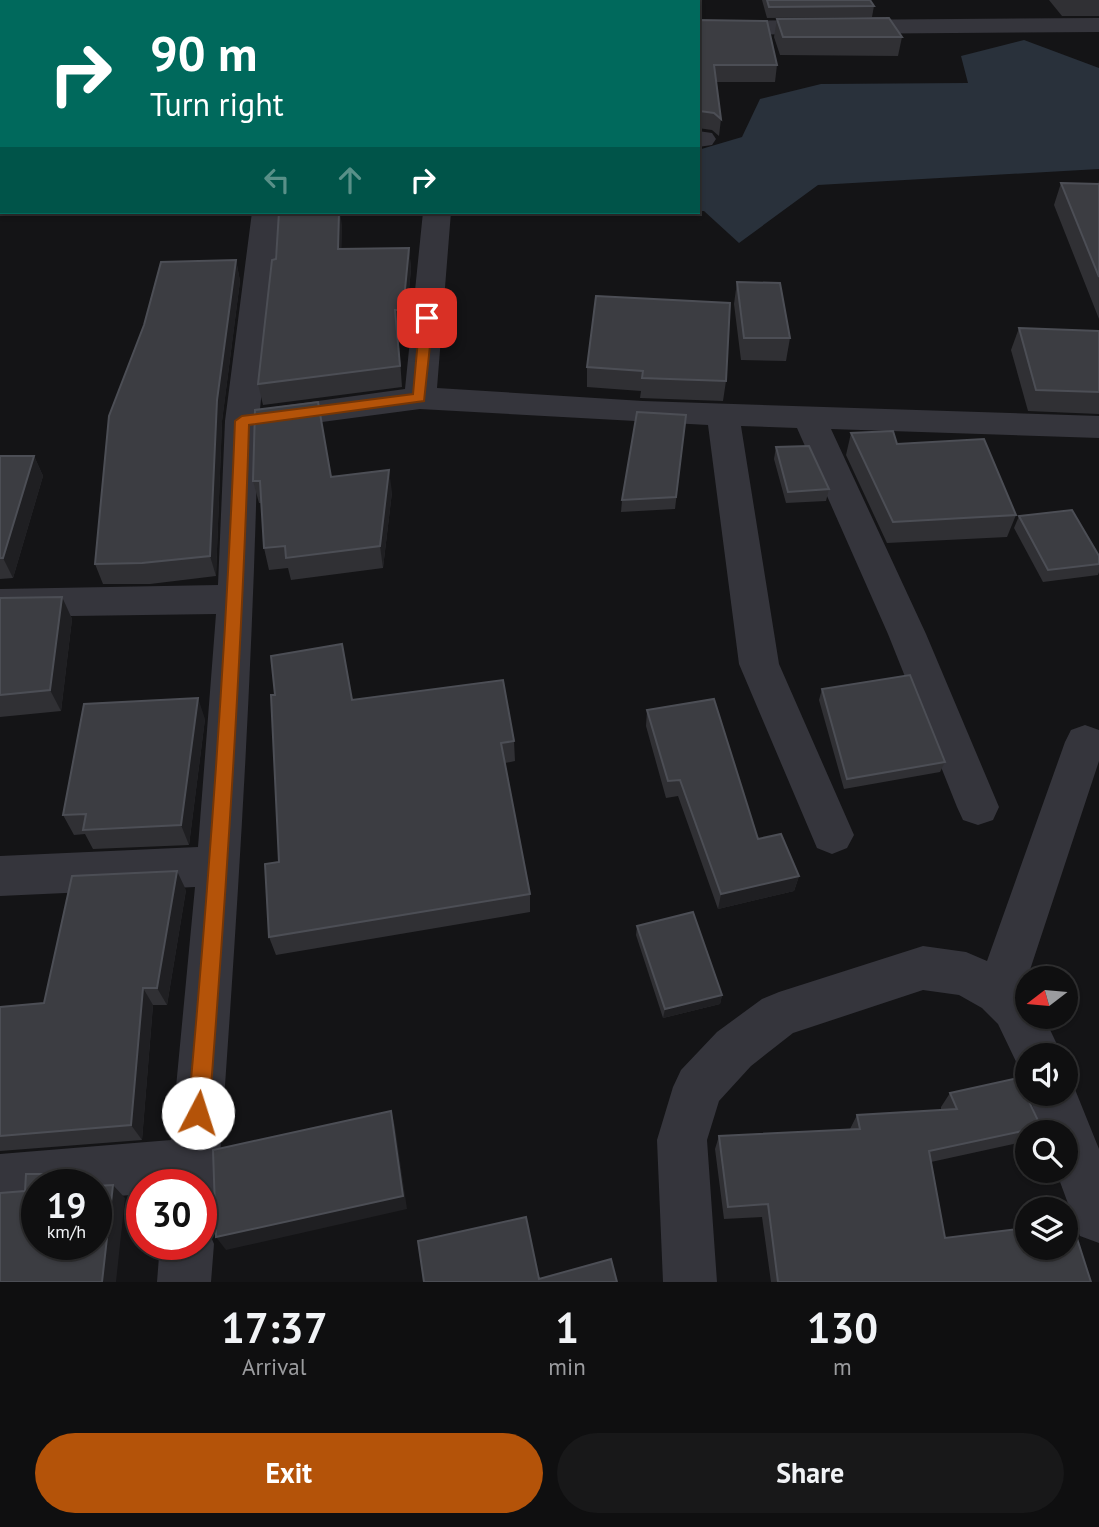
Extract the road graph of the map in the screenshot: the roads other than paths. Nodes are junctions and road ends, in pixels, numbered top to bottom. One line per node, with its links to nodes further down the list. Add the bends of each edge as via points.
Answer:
1 (1099, 25): 2 (street)
2 (700, 28)
3 (266, 214): 8 (street)
4 (437, 214): 5 (street)
5 (419, 398): 6 (street); 8 (street)
6 (723, 414): 7 (street); 14 (street, via 759,664)
7 (810, 418): 9 (street); 13 (street)
8 (242, 421): 10 (street)
9 (1099, 427)
10 (236, 599): 11 (street); 15 (street)
11 (0, 603)
12 (1085, 742): 17 (street)
13 (978, 807)
14 (832, 835)
15 (219, 866): 16 (street); 20 (street)
16 (0, 876)
17 (999, 992): 18 (street, via 1015,1008); 26 (street, via 965,974 923,968 779,1016 734,1049 698,1087 682,1140)
18 (1032, 1043)
19 (1058, 1106): 23 (street)
20 (193, 1169)
21 (126, 1176): 22 (street)
22 (0, 1181)
23 (1098, 1210)
24 (186, 1260): 25 (street)
25 (184, 1282)
26 (690, 1282)

